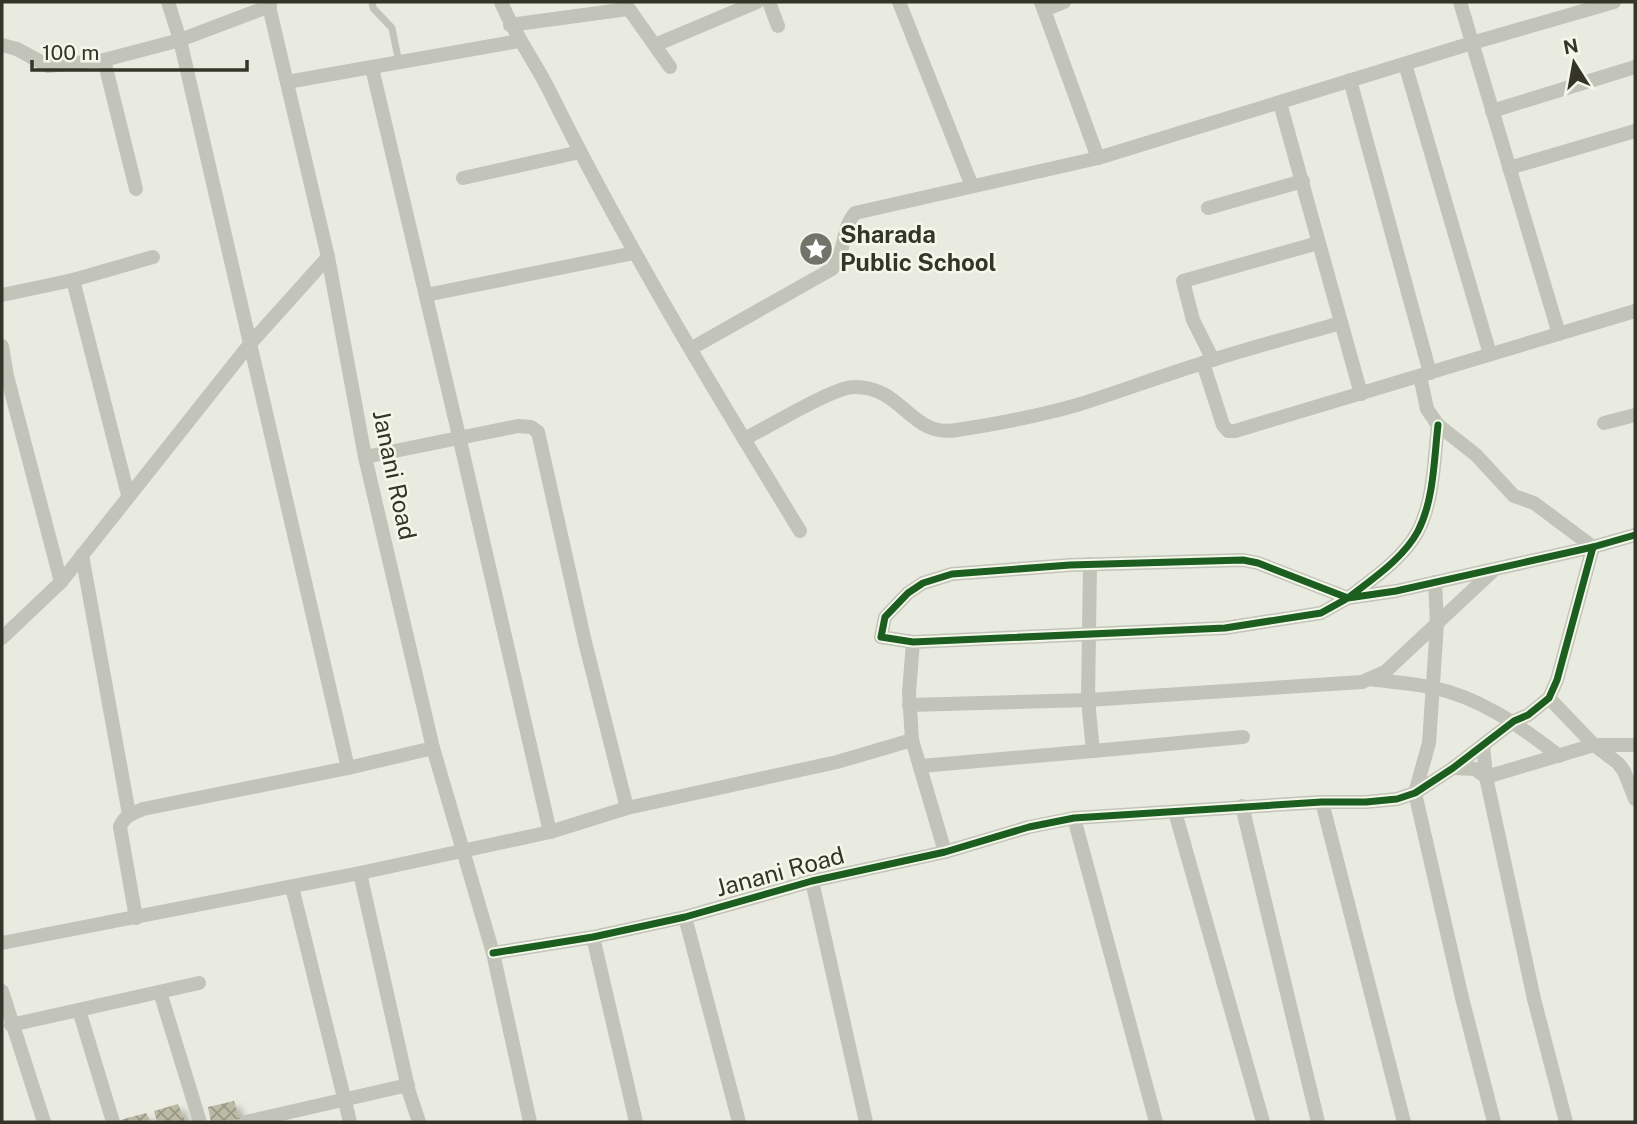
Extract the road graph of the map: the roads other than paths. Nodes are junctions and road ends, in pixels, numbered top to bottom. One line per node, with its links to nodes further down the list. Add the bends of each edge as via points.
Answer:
1 (167, 2): 15 (street)
2 (372, 2): 21 (lane, via 391,28)
3 (501, 2): 13 (street)
4 (757, 2): 19 (street)
5 (769, 2): 14 (street)
6 (899, 2): 36 (street)
7 (1064, 2): 12 (street)
8 (1460, 2): 17 (street)
9 (1614, 2): 17 (street)
10 (269, 4): 15 (street); 27 (street, Janani Road)
11 (626, 5): 13 (street); 19 (street)
12 (1042, 6): 32 (street)
13 (510, 25): 16 (street)
14 (778, 26)
15 (180, 40): 20 (street); 50 (street)
16 (519, 41): 21 (street); 31 (street, via 539,69)
17 (1472, 43): 22 (street); 29 (street)
18 (2, 45): 20 (street, via 48,66)
19 (655, 45): 23 (street)
20 (104, 60): 37 (street)
21 (399, 63): 25 (street)
22 (1405, 64): 26 (street); 52 (street)
23 (670, 66)
24 (1635, 67): 29 (street)
25 (372, 68): 27 (street); 45 (street)
26 (1350, 80): 28 (street); 54 (street)
27 (287, 82): 42 (street, Janani Road)
28 (1280, 103): 32 (street); 35 (street)
29 (1492, 111): 33 (street)
30 (1635, 131): 33 (street)
31 (580, 152): 34 (street); 40 (street)
32 (1098, 158): 36 (street)
33 (1509, 169): 48 (street)
34 (463, 178)
35 (1303, 181): 38 (street); 39 (street)
36 (972, 186): 51 (street, via 855,213 832,269)
37 (136, 189)
38 (1208, 208)
39 (1318, 243): 47 (street); 53 (street, via 1183,281)
40 (634, 253): 45 (street); 51 (street)
41 (153, 257): 43 (street)
42 (328, 257): 50 (street); 61 (street, Janani Road)
43 (73, 280): 44 (street); 62 (street)
44 (2, 295)
45 (426, 295): 59 (street)
46 (1635, 310): 48 (street)
47 (1341, 323): 53 (street); 55 (street)
48 (1559, 334): 52 (street)
49 (2, 345): 69 (street)
50 (249, 345): 62 (street); 92 (street)
51 (692, 348): 60 (street)
52 (1490, 354): 54 (street)
53 (1208, 361): 55 (street, via 1228,431); 60 (street, via 1076,405 951,431 919,423 888,394 852,387)
54 (1425, 375): 55 (street); 58 (street, via 1427,409)
55 (1361, 394)
56 (1635, 415): 57 (street)
57 (1604, 423)
58 (1438, 425): 65 (street, via 1476,455 1514,496 1534,503); 71 (street, via 1429,496 1418,531 1395,560)
59 (460, 436): 61 (street); 99 (street, via 518,426 538,432); 103 (street)
60 (744, 439): 63 (street)
61 (365, 457): 88 (street, Janani Road)
62 (128, 495): 66 (street)
63 (800, 531)
64 (1635, 535): 65 (street)
65 (1593, 547): 68 (street); 79 (street)
66 (82, 555): 69 (street); 101 (street)
67 (1090, 564): 71 (street, via 1243,560); 74 (street); 76 (street, via 952,574 923,583 885,617 881,637)
68 (1496, 568): 70 (street); 73 (street)
69 (61, 582): 75 (street)
70 (1435, 582): 71 (street); 73 (street)
71 (1348, 598): 74 (street, via 1321,613 1225,628)
72 (2, 621): 75 (street)
73 (1437, 624): 77 (street, via 1385,672); 78 (street)
74 (1089, 634): 76 (street); 80 (street)
75 (4, 637)
76 (913, 642): 81 (street)
77 (1370, 679): 78 (street); 80 (street)
78 (1432, 687): 82 (street); 95 (street, via 1429,743)
79 (1549, 698): 82 (street); 86 (street)
80 (1088, 700): 81 (street); 89 (street)
81 (909, 705): 84 (street)
82 (1514, 721): 85 (street); 90 (street)
83 (1243, 737): 89 (street)
84 (912, 740): 91 (street); 99 (street, via 837,762)
85 (1483, 745): 93 (street); 94 (street)
86 (1594, 745): 87 (street); 90 (street); 96 (street, via 1618,763)
87 (1635, 745)
88 (433, 748): 92 (street); 104 (street, Janani Road)
89 (1093, 751): 91 (street)
90 (1559, 756): 94 (street)
91 (921, 766): 105 (street)
92 (348, 768): 101 (street)
93 (1453, 768): 94 (street, via 1475,769); 95 (street)
94 (1486, 777): 136 (street)
95 (1415, 793): 97 (street, Janani Road, via 1366,802); 135 (street)
96 (1635, 799)
97 (1322, 802): 98 (street, Janani Road); 134 (street)
98 (1242, 806): 100 (street, Janani Road); 133 (street)
99 (626, 808): 103 (street)
100 (1175, 812): 102 (street, Janani Road); 132 (street)
101 (129, 814): 110 (street, via 120,827)
102 (1074, 818): 105 (street, Janani Road); 131 (street)
103 (550, 832): 104 (street)
104 (464, 850): 106 (street); 113 (street, Janani Road)
105 (945, 852): 107 (street, Janani Road)
106 (360, 873): 108 (street); 119 (street)
107 (812, 881): 109 (street, Janani Road); 130 (street)
108 (292, 887): 110 (street); 120 (street)
109 (685, 917): 111 (street, Janani Road); 129 (street)
110 (136, 918): 112 (street)
111 (593, 937): 113 (street, Janani Road); 128 (street)
112 (2, 943)
113 (493, 954): 127 (street, Janani Road)
114 (200, 983): 116 (street)
115 (2, 991): 118 (street)
116 (160, 992): 117 (street); 123 (street)
117 (79, 1010): 118 (street); 122 (street)
118 (11, 1025): 121 (street)
119 (408, 1085): 120 (street); 126 (street)
120 (344, 1098): 124 (street); 125 (street)
121 (44, 1122)
122 (113, 1122)
123 (200, 1122)
124 (246, 1122)
125 (351, 1122)
126 (419, 1122)
127 (530, 1122)
128 (636, 1122)
129 (739, 1122)
130 (866, 1122)
131 (1156, 1122)
132 (1263, 1122)
133 (1318, 1122)
134 (1404, 1122)
135 (1494, 1122)
136 (1566, 1122)

